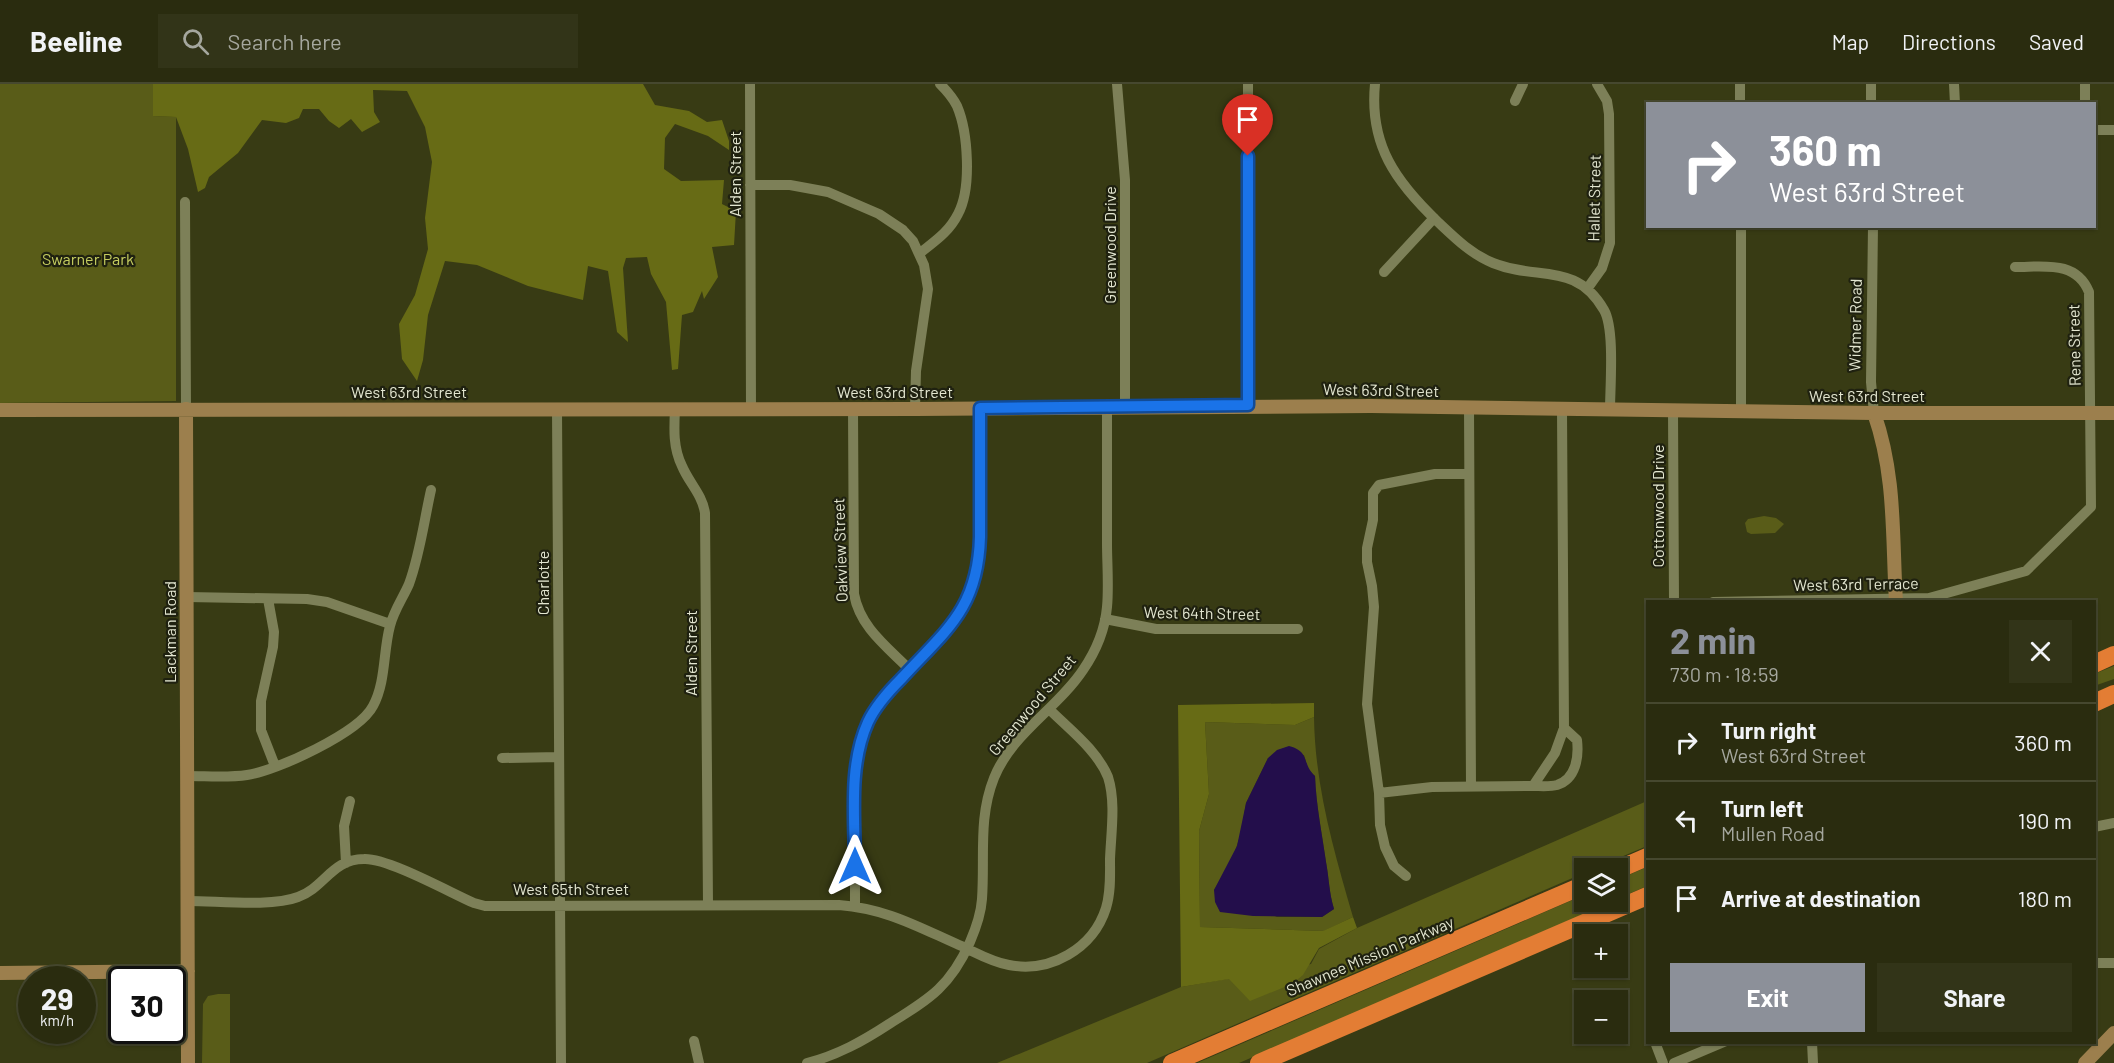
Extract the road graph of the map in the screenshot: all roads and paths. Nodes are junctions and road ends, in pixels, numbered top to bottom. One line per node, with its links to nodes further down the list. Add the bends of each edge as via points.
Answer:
1 (750, 84): 19 (street, Alden Street)
2 (940, 84): 24 (street, via 956,103 960,115 965,191 950,227)
3 (1117, 84): 30 (street, Greenwood Drive, via 1125,180)
4 (1248, 84): 28 (street)
5 (1375, 84): 21 (street, via 1374,111 1383,150 1404,188)
6 (1523, 84): 12 (street)
7 (1597, 84): 27 (street, Hallet Street, via 1609,114 1610,243 1602,268)
8 (1740, 84): 13 (street)
9 (1871, 84): 14 (street)
10 (1954, 84): 15 (street)
11 (2085, 84): 16 (street)
12 (1515, 101)
13 (1740, 102)
14 (1871, 102)
15 (1955, 102)
16 (2085, 102)
17 (2096, 130): 18 (street)
18 (2114, 130)
19 (750, 185): 24 (street, via 790,185 828,192 890,220 913,241); 36 (street, Alden Street)
20 (185, 202): 33 (street, Lackman Road)
21 (1434, 218): 26 (street); 27 (street, via 1464,246 1494,263 1574,279)
22 (1741, 228): 43 (street)
23 (1873, 228): 45 (street, Widmer Road)
24 (920, 254): 38 (street, via 928,289 916,371)
25 (2015, 267): 44 (street, Rene Street, via 2066,268 2085,282 2089,292)
26 (1384, 272)
27 (1587, 289): 41 (street, via 1605,311 1609,323)
28 (1248, 405): 30 (street, West 63rd Street); 32 (street, West 63rd Street)
29 (1107, 407): 30 (street, West 63rd Street); 31 (street, West 63rd Street); 54 (street, Greenwood Street)
30 (1125, 407)
31 (980, 408): 38 (street, West 63rd Street); 59 (street, via 980,556 975,578 953,624)
32 (1469, 408): 40 (street, West 63rd Street); 47 (street)
33 (186, 409): 34 (street, West 63rd Street); 39 (street, West 63rd Street); 49 (street, Lackman Road)
34 (558, 409): 35 (street, West 63rd Street); 64 (street, Charlotte)
35 (675, 409): 36 (street, West 63rd Street); 81 (street, Alden Street, via 677,455 705,513)
36 (752, 409): 37 (street, West 63rd Street)
37 (853, 409): 38 (street, West 63rd Street); 59 (street, Oakview Street, via 856,607 870,631)
38 (915, 409)
39 (0, 410)
40 (1562, 410): 41 (street, West 63rd Street); 63 (street)
41 (1610, 410): 42 (street, West 63rd Street)
42 (1673, 410): 43 (street, West 63rd Street); 51 (street, Cottonwood Drive)
43 (1741, 411): 45 (street, West 63rd Street)
44 (2090, 412): 45 (street, West 63rd Street); 46 (street, West 63rd Street); 53 (street, West 63rd Terrace, via 2091,507 2026,571 1929,598)
45 (1874, 413): 52 (street, Widmer Road, via 1892,492)
46 (2114, 413)
47 (1469, 474): 69 (street); 70 (street, via 1414,477 1379,485 1373,493 1367,548 1374,607 1367,704)
48 (431, 490): 55 (street, via 414,568)
49 (187, 597): 50 (street); 67 (street, Lackman Road)
50 (268, 599): 55 (street, via 327,602); 66 (street, via 274,632 261,701 261,730)
51 (1674, 600)
52 (1896, 600)
53 (1907, 600)
54 (1105, 619): 56 (street, West 64th Street, via 1156,629); 62 (street, Greenwood Street, via 1087,664)
55 (390, 624): 66 (street, via 381,685 366,716 348,732)
56 (1298, 629)
57 (2114, 655): 58 (highway)
58 (2096, 663)
59 (909, 669): 83 (street, via 868,721 856,762)
60 (2114, 694): 61 (highway)
61 (2096, 702)
62 (1049, 709): 84 (street, Greenwood Street, via 1014,745 994,776 983,816 979,916); 84 (street, West 65th Street, via 1095,755 1111,790 1106,909 1090,937 1077,949 1046,964 1022,967 993,961)
63 (1564, 728): 68 (street); 68 (street, via 1577,740 1579,754 1569,778 1557,785)
64 (559, 757): 65 (street); 82 (street, Charlotte)
65 (502, 758)
66 (275, 766): 67 (street, via 245,775)
67 (187, 776): 80 (street, Lackman Road)
68 (1533, 786): 69 (street)
69 (1471, 787): 70 (street)
70 (1379, 793): 77 (street, via 1385,848 1394,866)
71 (350, 801): 75 (street, via 344,826)
72 (2114, 823): 73 (street)
73 (2096, 827)
74 (1646, 857): 76 (highway)
75 (346, 863): 80 (street, via 313,889 289,900); 82 (street, West 65th Street, via 361,859 379,861 485,906)
76 (1628, 865)
77 (1406, 876)
78 (1574, 889): 98 (highway, Shawnee Mission Parkway)
79 (1646, 896): 99 (highway)
80 (189, 902): 87 (street, Lackman Road)
81 (708, 905): 82 (street, West 65th Street); 83 (street, West 65th Street)
82 (560, 906): 95 (street, Charlotte)
83 (855, 906): 84 (street, West 65th Street, via 883,912)
84 (967, 949): 97 (street, via 958,968 926,1000 851,1048)
85 (2096, 963): 86 (street)
86 (2114, 963)
87 (188, 972): 88 (street); 94 (street, Lackman Road)
88 (0, 973)
89 (2114, 1033): 103 (street)
90 (694, 1041): 96 (street)
91 (1656, 1044): 100 (street)
92 (1719, 1044): 101 (street)
93 (1812, 1044): 102 (street)
94 (188, 1063)
95 (561, 1063)
96 (699, 1063)
97 (807, 1063)
98 (1172, 1063)
99 (1258, 1063)
100 (1663, 1063)
101 (1674, 1063)
102 (1813, 1063)
103 (2085, 1063)

